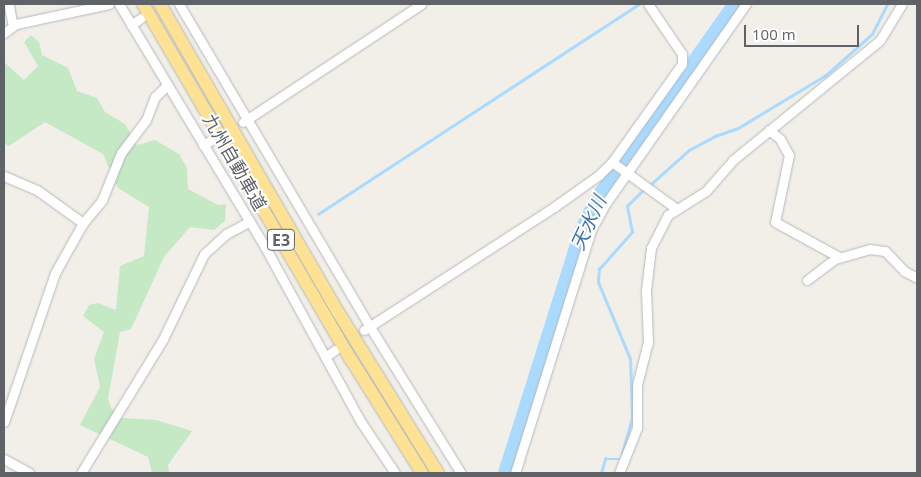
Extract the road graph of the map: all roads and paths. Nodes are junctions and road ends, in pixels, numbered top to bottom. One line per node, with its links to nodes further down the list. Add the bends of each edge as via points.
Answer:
1 (109, 4): 13 (street)
2 (119, 4): 12 (street)
3 (143, 4): 37 (highway, 九州自動車道 / E3, via 352,361)
4 (160, 4): 38 (highway, 九州自動車道 / E3, via 338,312)
5 (180, 4): 16 (street)
6 (421, 4): 16 (street)
7 (648, 4): 20 (street, via 682,54 682,64)
8 (746, 4): 21 (street)
9 (902, 4): 17 (street, via 880,40)
10 (9, 6): 13 (street)
11 (141, 18): 12 (street)
12 (131, 25): 15 (street)
13 (13, 26): 14 (street)
14 (4, 33)
15 (167, 85): 19 (street); 25 (street, via 121,153 102,200)
16 (246, 121): 29 (street)
17 (769, 130): 23 (street, via 732,160 706,191); 26 (street, via 780,139 789,155 775,222)
18 (212, 140): 19 (street)
19 (203, 145): 24 (street)
20 (612, 162): 21 (street); 29 (street, via 600,175 554,207)
21 (628, 172): 23 (street); 40 (street, via 592,228)
22 (4, 176): 25 (street, via 37,190)
23 (677, 210): 41 (street, via 668,215 652,248 646,290 648,342 637,385 637,428)
24 (249, 222): 31 (street); 35 (street, via 226,234 204,254 163,339)
25 (83, 223): 32 (street, via 56,273)
26 (839, 257): 27 (street, via 878,249 885,251 904,272); 28 (street)
27 (917, 278)
28 (807, 280)
29 (367, 329): 39 (street)
30 (335, 350): 31 (street)
31 (325, 357): 36 (street, via 361,422)
32 (4, 422)
33 (4, 459): 34 (street)
34 (28, 473)
35 (81, 473)
36 (395, 473)
37 (422, 473)
38 (438, 473)
39 (461, 473)
40 (515, 473)
41 (619, 473)

